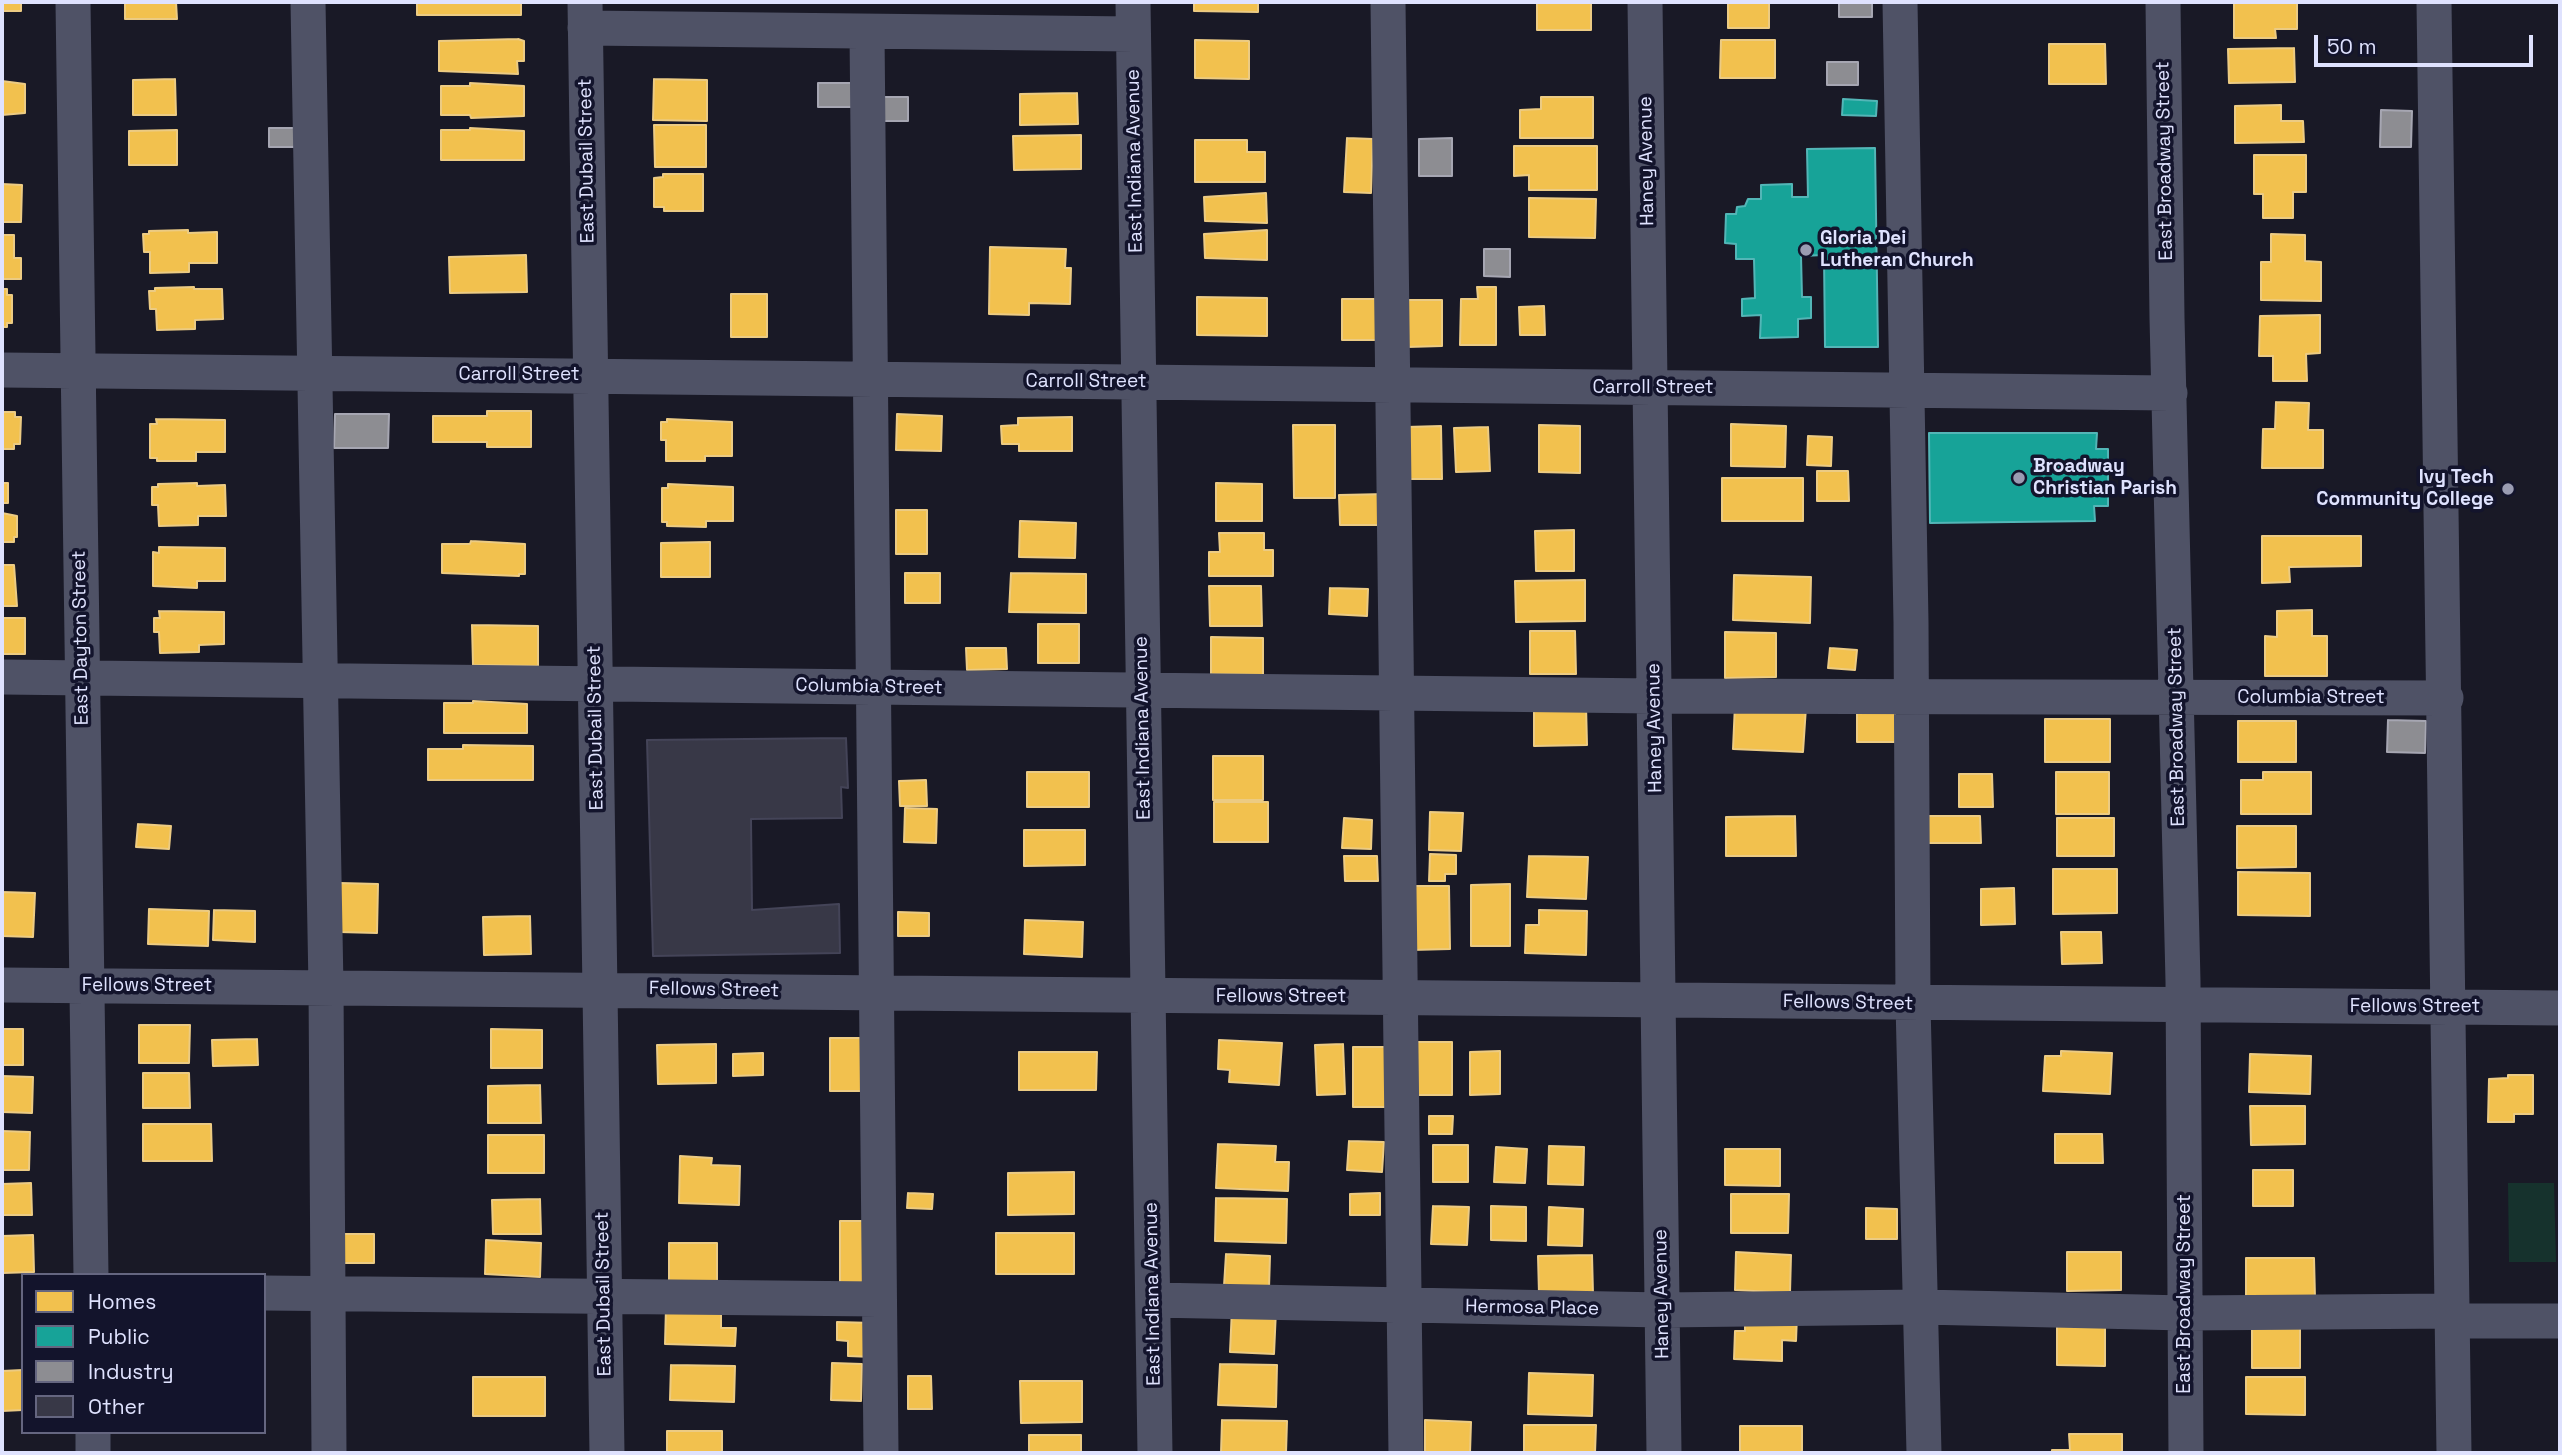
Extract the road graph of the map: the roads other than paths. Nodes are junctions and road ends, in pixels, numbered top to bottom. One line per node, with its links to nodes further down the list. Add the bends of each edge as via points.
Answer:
1 (73, 2): 12 (street, East Dayton Street)
2 (308, 2): 13 (street)
3 (1388, 2): 17 (street)
4 (1645, 2): 18 (street, Haney Avenue)
5 (1900, 2): 19 (street)
6 (2163, 2): 20 (street, East Broadway Street)
7 (2434, 2): 30 (street)
8 (585, 15): 10 (street); 14 (street, East Dubail Street)
9 (1133, 18): 10 (street); 16 (street, East Indiana Avenue)
10 (867, 33): 15 (street)
11 (2, 370): 12 (street, Carroll Street)
12 (79, 371): 13 (street, Carroll Street); 21 (street, East Dayton Street)
13 (315, 374): 14 (street, Carroll Street); 23 (street)
14 (591, 376): 15 (street, Carroll Street); 24 (street, East Dubail Street)
15 (868, 380): 16 (street, Carroll Street); 25 (street)
16 (1138, 382): 17 (street, Carroll Street); 26 (street, East Indiana Avenue)
17 (1392, 385): 18 (street, Carroll Street); 27 (street)
18 (1650, 388): 19 (street, Carroll Street); 28 (street, Haney Avenue)
19 (1908, 390): 20 (street, Carroll Street); 29 (street)
20 (2170, 393): 31 (street, East Broadway Street)
21 (81, 676): 22 (street); 23 (street, Columbia Street); 33 (street, East Dayton Street)
22 (2, 677)
23 (318, 682): 24 (street, Columbia Street); 34 (street)
24 (595, 684): 25 (street, Columbia Street); 35 (street, East Dubail Street)
25 (873, 687): 26 (street, Columbia Street); 36 (street)
26 (1143, 689): 27 (street, Columbia Street); 37 (street, East Indiana Avenue)
27 (1394, 691): 28 (street, Columbia Street); 38 (street)
28 (1654, 696): 29 (street, Columbia Street); 39 (street, Haney Avenue)
29 (1912, 697): 31 (street, Columbia Street); 40 (street)
30 (2446, 698): 31 (street, Columbia Street); 42 (street)
31 (2177, 699): 41 (street, East Broadway Street)
32 (2, 985): 33 (street, Fellows Street)
33 (87, 985): 34 (street, Fellows Street); 44 (street, East Dayton Street)
34 (326, 986): 35 (street, Fellows Street); 46 (street)
35 (600, 988): 36 (street, Fellows Street); 47 (street, East Dubail Street)
36 (877, 992): 37 (street, Fellows Street); 48 (street)
37 (1148, 996): 38 (street, Fellows Street); 49 (street, East Indiana Avenue)
38 (1401, 998): 39 (street, Fellows Street); 50 (street)
39 (1658, 1000): 40 (street, Fellows Street); 52 (street, Haney Avenue)
40 (1913, 1003): 41 (street, Fellows Street); 51 (street)
41 (2183, 1006): 42 (street, Fellows Street); 53 (street, East Broadway Street)
42 (2448, 1008): 43 (street, Fellows Street); 54 (street)
43 (2560, 1008)
44 (91, 1273)
45 (266, 1293): 46 (street)
46 (329, 1295): 47 (street); 58 (street)
47 (604, 1297): 48 (street); 59 (street, East Dubail Street)
48 (878, 1299): 60 (street)
49 (1153, 1300): 50 (street, Hermosa Place); 61 (street, East Indiana Avenue)
50 (1403, 1306): 52 (street, Hermosa Place); 62 (street)
51 (1922, 1307): 52 (street, Hermosa Place); 53 (street, Hermosa Place); 64 (street)
52 (1662, 1310): 63 (street, Haney Avenue)
53 (2185, 1313): 54 (street, Hermosa Place); 65 (street, East Broadway Street)
54 (2454, 1316): 55 (street, Hermosa Place); 66 (street)
55 (2560, 1321)
56 (93, 1434): 57 (street)
57 (93, 1453)
58 (329, 1453)
59 (607, 1453)
60 (881, 1453)
61 (1155, 1453)
62 (1406, 1453)
63 (1664, 1453)
64 (1924, 1453)
65 (2186, 1453)
66 (2454, 1453)

